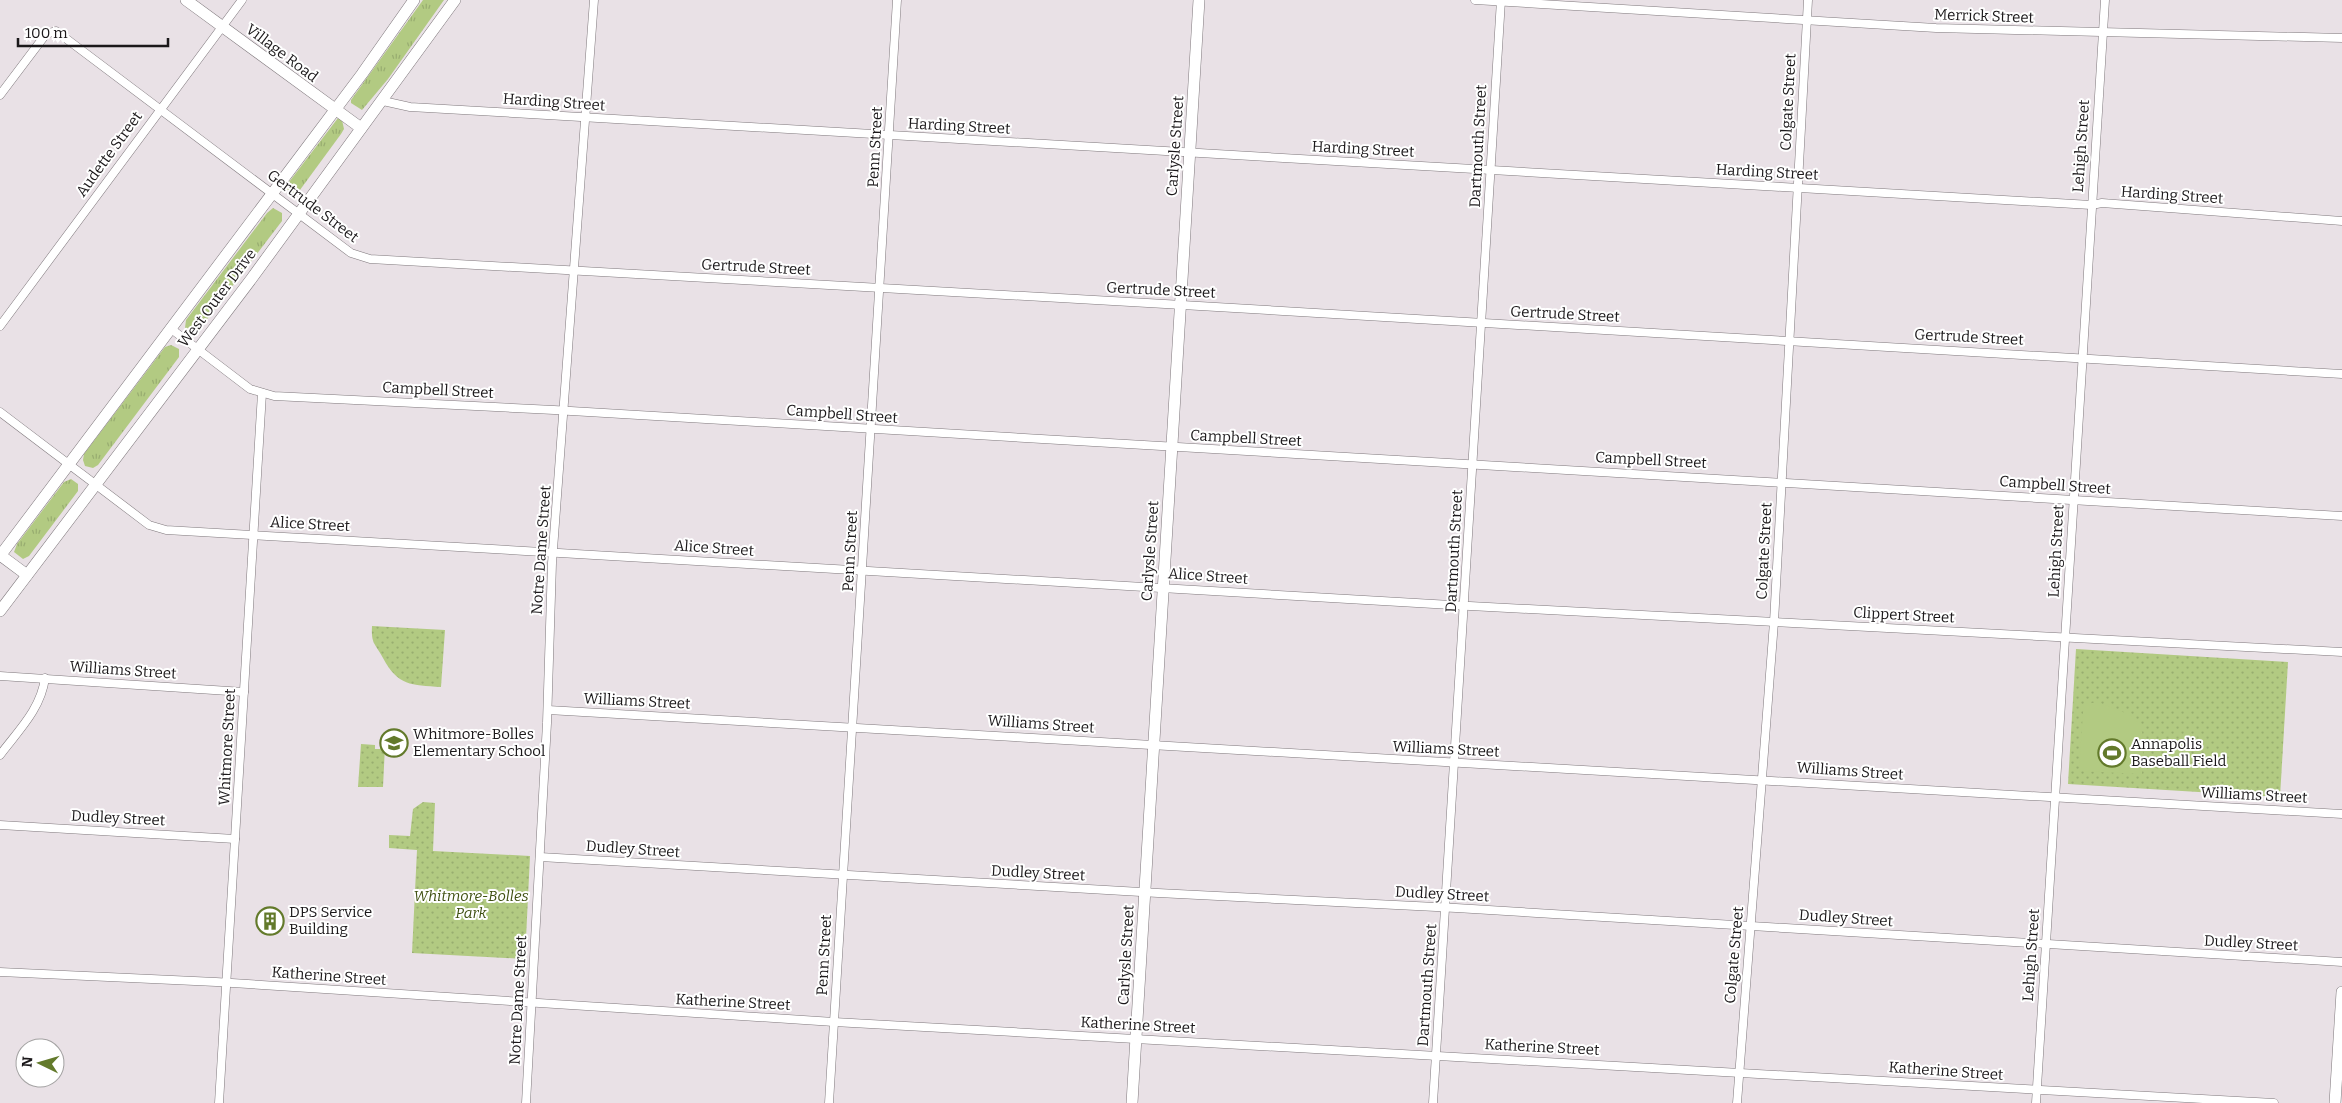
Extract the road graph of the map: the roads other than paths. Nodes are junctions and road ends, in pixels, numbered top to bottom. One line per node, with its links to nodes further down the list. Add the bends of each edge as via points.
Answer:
1 (186, 0): 13 (main road, Village Road)
2 (242, 0): 13 (street, Audette Street)
3 (414, 0): 19 (main road, West Outer Drive)
4 (455, 0): 17 (main road, West Outer Drive)
5 (594, 0): 20 (street, Notre Dame Street)
6 (897, 0): 22 (street, Penn Street)
7 (1199, 0): 23 (main road, Carlysle Street)
8 (1475, 0): 11 (street, Merrick Street)
9 (1808, 0): 12 (street, Colgate Street)
10 (2104, 0): 14 (street, Lehigh Street)
11 (1501, 1): 12 (street, Merrick Street); 24 (street, Dartmouth Street)
12 (1806, 20): 14 (street, Merrick Street); 25 (street, Colgate Street)
13 (221, 26): 18 (street, Audette Street); 19 (main road, Village Road)
14 (2103, 33): 15 (street, Merrick Street); 27 (street, Lehigh Street)
15 (2342, 38)
16 (0, 95): 18 (street, Gertrude Street, via 43,38 52,31 61,34)
17 (382, 101): 20 (street, Harding Street, via 410,107); 21 (main road, West Outer Drive)
18 (160, 109): 26 (street, Gertrude Street); 34 (street, Audette Street)
19 (335, 109): 21 (main road, Village Road); 26 (main road, West Outer Drive)
20 (587, 118): 22 (street, Harding Street); 30 (street, Notre Dame Street)
21 (361, 128): 28 (main road, West Outer Drive)
22 (889, 136): 23 (street, Harding Street); 31 (street, Penn Street)
23 (1189, 153): 24 (street, Harding Street); 32 (main road, Carlysle Street)
24 (1491, 169): 25 (street, Harding Street); 33 (street, Dartmouth Street)
25 (1797, 187): 27 (street, Harding Street); 36 (street, Colgate Street)
26 (272, 193): 28 (street, Gertrude Street); 35 (main road, West Outer Drive)
27 (2091, 205): 29 (street, Harding Street); 38 (street, Lehigh Street)
28 (299, 214): 30 (street, Gertrude Street, via 351,253 365,258); 37 (main road, West Outer Drive)
29 (2342, 221)
30 (575, 270): 31 (street, Gertrude Street); 41 (street, Notre Dame Street)
31 (880, 289): 32 (street, Gertrude Street); 43 (street, Penn Street)
32 (1180, 305): 33 (street, Gertrude Street); 44 (main road, Carlysle Street)
33 (1481, 323): 36 (street, Gertrude Street); 46 (street, Dartmouth Street)
34 (0, 326)
35 (170, 328): 37 (street, Campbell Street); 45 (main road, West Outer Drive)
36 (1789, 341): 38 (street, Gertrude Street); 47 (street, Colgate Street)
37 (198, 349): 40 (street, Campbell Street, via 250,389); 48 (main road, West Outer Drive)
38 (2082, 357): 39 (street, Gertrude Street); 49 (street, Lehigh Street)
39 (2342, 374)
40 (262, 393): 41 (street, Campbell Street); 51 (street, Whitmore Street)
41 (564, 410): 43 (street, Campbell Street); 52 (street, Notre Dame Street)
42 (0, 412): 45 (street, Alice Street)
43 (871, 430): 44 (street, Campbell Street); 54 (street, Penn Street)
44 (1171, 448): 46 (street, Campbell Street); 56 (main road, Carlysle Street)
45 (68, 463): 48 (street, Alice Street); 53 (main road, West Outer Drive)
46 (1473, 464): 47 (street, Campbell Street); 57 (street, Dartmouth Street)
47 (1781, 482): 49 (street, Campbell Street); 59 (street, Colgate Street)
48 (96, 484): 51 (street, Alice Street, via 157,528); 55 (main road, West Outer Drive)
49 (2073, 499): 50 (street, Campbell Street); 60 (street, Lehigh Street)
50 (2342, 516)
51 (253, 535): 52 (street, Alice Street); 64 (street, Whitmore Street)
52 (554, 551): 54 (street, Alice Street); 65 (street, Notre Dame Street, via 549,615)
53 (0, 555): 55 (main road)
54 (864, 571): 56 (street, Alice Street); 66 (street, Penn Street)
55 (27, 575): 58 (main road, West Outer Drive)
56 (1162, 587): 57 (street, Alice Street); 67 (main road, Carlysle Street)
57 (1464, 606): 59 (street, Clippert Street); 69 (street, Dartmouth Street)
58 (0, 611)
59 (1774, 622): 60 (street, Clippert Street); 70 (street, Colgate Street)
60 (2064, 637): 61 (street, Clippert Street); 71 (street, Lehigh Street)
61 (2342, 652)
62 (0, 676): 63 (street, Williams Street)
63 (44, 678): 64 (street, Williams Street); 68 (street, via 43,692 36,707)
64 (244, 692): 74 (street, Whitmore Street)
65 (548, 710): 66 (street, Williams Street); 75 (street, Notre Dame Street)
66 (850, 727): 67 (street, Williams Street); 76 (street, Penn Street)
67 (1153, 745): 69 (street, Williams Street); 77 (main road, Carlysle Street)
68 (0, 755)
69 (1454, 763): 70 (street, Williams Street); 78 (street, Dartmouth Street)
70 (1762, 780): 71 (street, Williams Street); 79 (street, Colgate Street)
71 (2054, 798): 72 (street, Williams Street); 80 (street, Lehigh Street)
72 (2342, 814)
73 (0, 825): 74 (street, Dudley Street)
74 (235, 839): 83 (street, Whitmore Street)
75 (540, 857): 76 (street, Dudley Street); 85 (street, Notre Dame Street)
76 (843, 875): 77 (street, Dudley Street); 86 (street, Penn Street)
77 (1144, 892): 78 (street, Dudley Street); 87 (main road, Carlysle Street)
78 (1445, 907): 79 (street, Dudley Street); 88 (street, Dartmouth Street)
79 (1750, 925): 80 (street, Dudley Street); 89 (street, Colgate Street)
80 (2045, 945): 81 (street, Dudley Street); 90 (street, Lehigh Street)
81 (2342, 962)
82 (0, 972): 83 (street, Katherine Street)
83 (226, 983): 85 (street, Katherine Street); 91 (street, Whitmore Street)
84 (2342, 992): 99 (main road)
85 (532, 1004): 86 (street, Katherine Street); 92 (street, Notre Dame Street)
86 (834, 1022): 87 (street, Katherine Street); 93 (street, Penn Street)
87 (1136, 1038): 88 (street, Katherine Street); 94 (main road, Carlysle Street)
88 (1436, 1056): 89 (street, Katherine Street); 95 (street, Dartmouth Street)
89 (1739, 1072): 90 (street, Katherine Street); 96 (street, Colgate Street)
90 (2036, 1091): 97 (street, Lehigh Street); 98 (street, Katherine Street)
91 (219, 1103)
92 (526, 1103)
93 (829, 1103)
94 (1132, 1103)
95 (1433, 1103)
96 (1737, 1103)
97 (2036, 1103)
98 (2274, 1103)
99 (2335, 1103)

